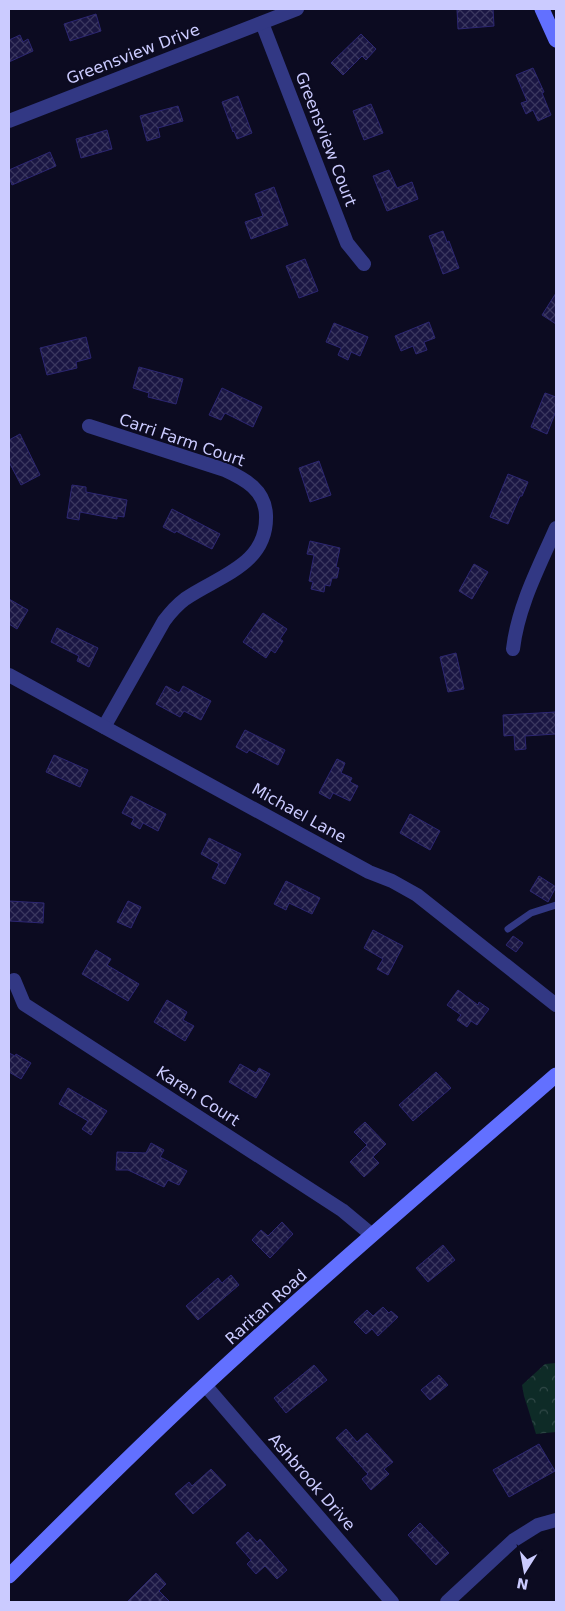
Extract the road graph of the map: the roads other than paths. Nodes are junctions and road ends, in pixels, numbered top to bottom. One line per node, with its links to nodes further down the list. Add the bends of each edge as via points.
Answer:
1 (297, 9): 3 (street, Greensview Drive)
2 (542, 9): 4 (street)
3 (262, 23): 5 (street, Greensview Drive); 6 (street, Greensview Court, via 347,243)
4 (556, 40)
5 (9, 120)
6 (364, 264)
7 (89, 426): 11 (street, Carri Farm Court, via 225,470 253,486 265,506 265,532 254,553 244,564 173,610)
8 (556, 528): 9 (street, via 520,612)
9 (513, 649)
10 (9, 675): 11 (street, Michael Lane)
11 (104, 727): 15 (street, Michael Lane, via 417,896)
12 (556, 905): 13 (lane, via 531,913)
13 (508, 929)
14 (14, 980): 17 (street, Karen Court, via 24,1004 342,1210)
15 (556, 1005)
16 (556, 1075): 17 (street, Raritan Road)
17 (372, 1235): 18 (street, Raritan Road)
18 (205, 1385): 20 (street, Raritan Road); 21 (street, Ashbrook Drive)
19 (556, 1520): 22 (street, via 538,1525 514,1540)
20 (9, 1576)
21 (392, 1602)
22 (447, 1602)

